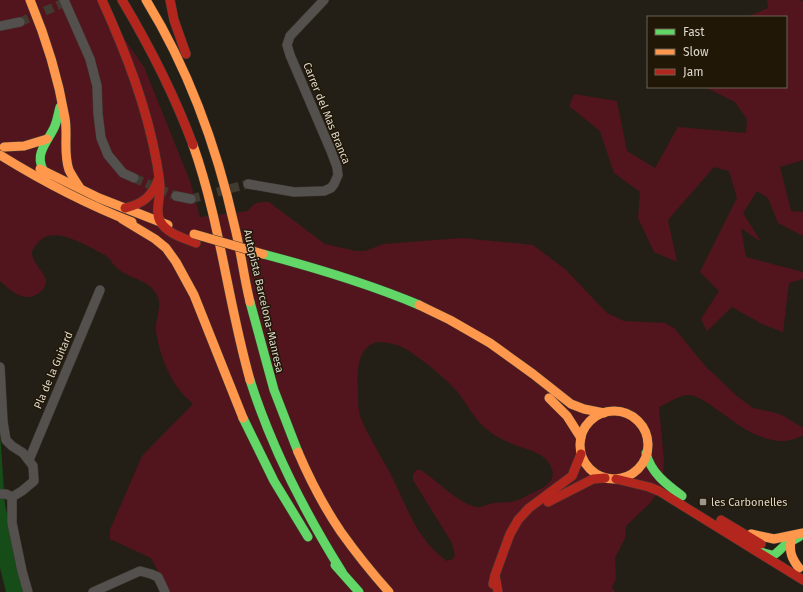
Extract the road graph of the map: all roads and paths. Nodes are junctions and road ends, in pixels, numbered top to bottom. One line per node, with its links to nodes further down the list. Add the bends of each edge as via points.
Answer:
1 (30, 0): 10 (main road, via 47,43)
2 (102, 0): 18 (main road, via 141,97 157,164)
3 (122, 0): 46 (main road, via 173,93 202,174 245,362 272,443 313,524)
4 (146, 0): 11 (main road, Autopista Barcelona-Manresa, via 177,56)
5 (170, 0): 11 (main road, via 174,20 198,88)
6 (324, 0): 19 (street, Carrer del Mas Branca, via 290,36 287,45 331,151 338,175 330,188 324,192 294,192)
7 (63, 2): 17 (street, via 90,59 97,86 101,138 108,155 123,173)
8 (20, 22): 9 (street)
9 (0, 26)
10 (61, 102): 12 (main road, via 57,122); 14 (main road, via 65,118)
11 (203, 118): 53 (main road, Autopista Barcelona-Manresa, via 235,227 244,277 265,362 286,424 335,523)
12 (47, 139): 13 (main road, via 24,146); 16 (main road, via 41,152)
13 (1, 148): 15 (main road); 16 (main road)
14 (66, 149): 16 (main road, via 56,164); 20 (main road, via 70,173)
15 (14, 164): 16 (main road); 21 (main road)
16 (42, 170): 20 (main road); 21 (main road)
17 (134, 178)
18 (158, 180): 24 (main road, via 150,196 136,206); 26 (main road)
19 (248, 184)
20 (82, 189): 24 (main road)
21 (71, 196): 25 (main road)
22 (176, 196): 23 (street)
23 (191, 199)
24 (125, 208): 26 (main road)
25 (122, 219): 27 (main road); 46 (main road, via 152,237 178,264 195,298 253,441 309,539)
26 (160, 222): 27 (main road, via 167,230); 28 (main road, bridge)
27 (196, 243): 28 (main road)
28 (264, 258): 31 (main road, via 370,285 434,311 503,352 571,404); 32 (main road, via 381,297 461,334 500,359 559,407 569,417)
29 (100, 290): 35 (street, Pla de la Guitard)
30 (0, 367): 35 (street, via 6,440)
31 (604, 412): 32 (main road, via 588,423); 33 (main road, via 621,412 638,422 646,437)
32 (581, 438): 34 (main road)
33 (646, 453): 37 (main road, via 642,464 634,472); 40 (main road, via 648,463 658,478 687,500)
34 (581, 454): 36 (main road, via 591,470); 39 (main road, via 572,476)
35 (29, 460): 38 (street, via 33,466 34,481 22,491)
36 (605, 478): 37 (main road); 39 (main road, via 593,478 541,506)
37 (616, 479): 43 (main road, via 658,491)
38 (6, 495): 49 (street)
39 (529, 508): 47 (main road, via 510,534)
40 (740, 530): 41 (main road, via 774,539); 44 (main road)
41 (803, 534): 42 (main road)
42 (791, 541): 44 (main road); 45 (main road, via 791,556)
43 (754, 550): 44 (main road, via 765,554); 48 (main road)
44 (777, 554): 45 (main road)
45 (801, 569)
46 (342, 572): 52 (main road)
47 (495, 575): 54 (main road); 55 (main road)
48 (803, 580)
49 (28, 592)
50 (93, 592): 51 (street, via 140,571 158,577)
51 (165, 592)
52 (359, 592)
53 (389, 592)
54 (492, 592)
55 (498, 592)

